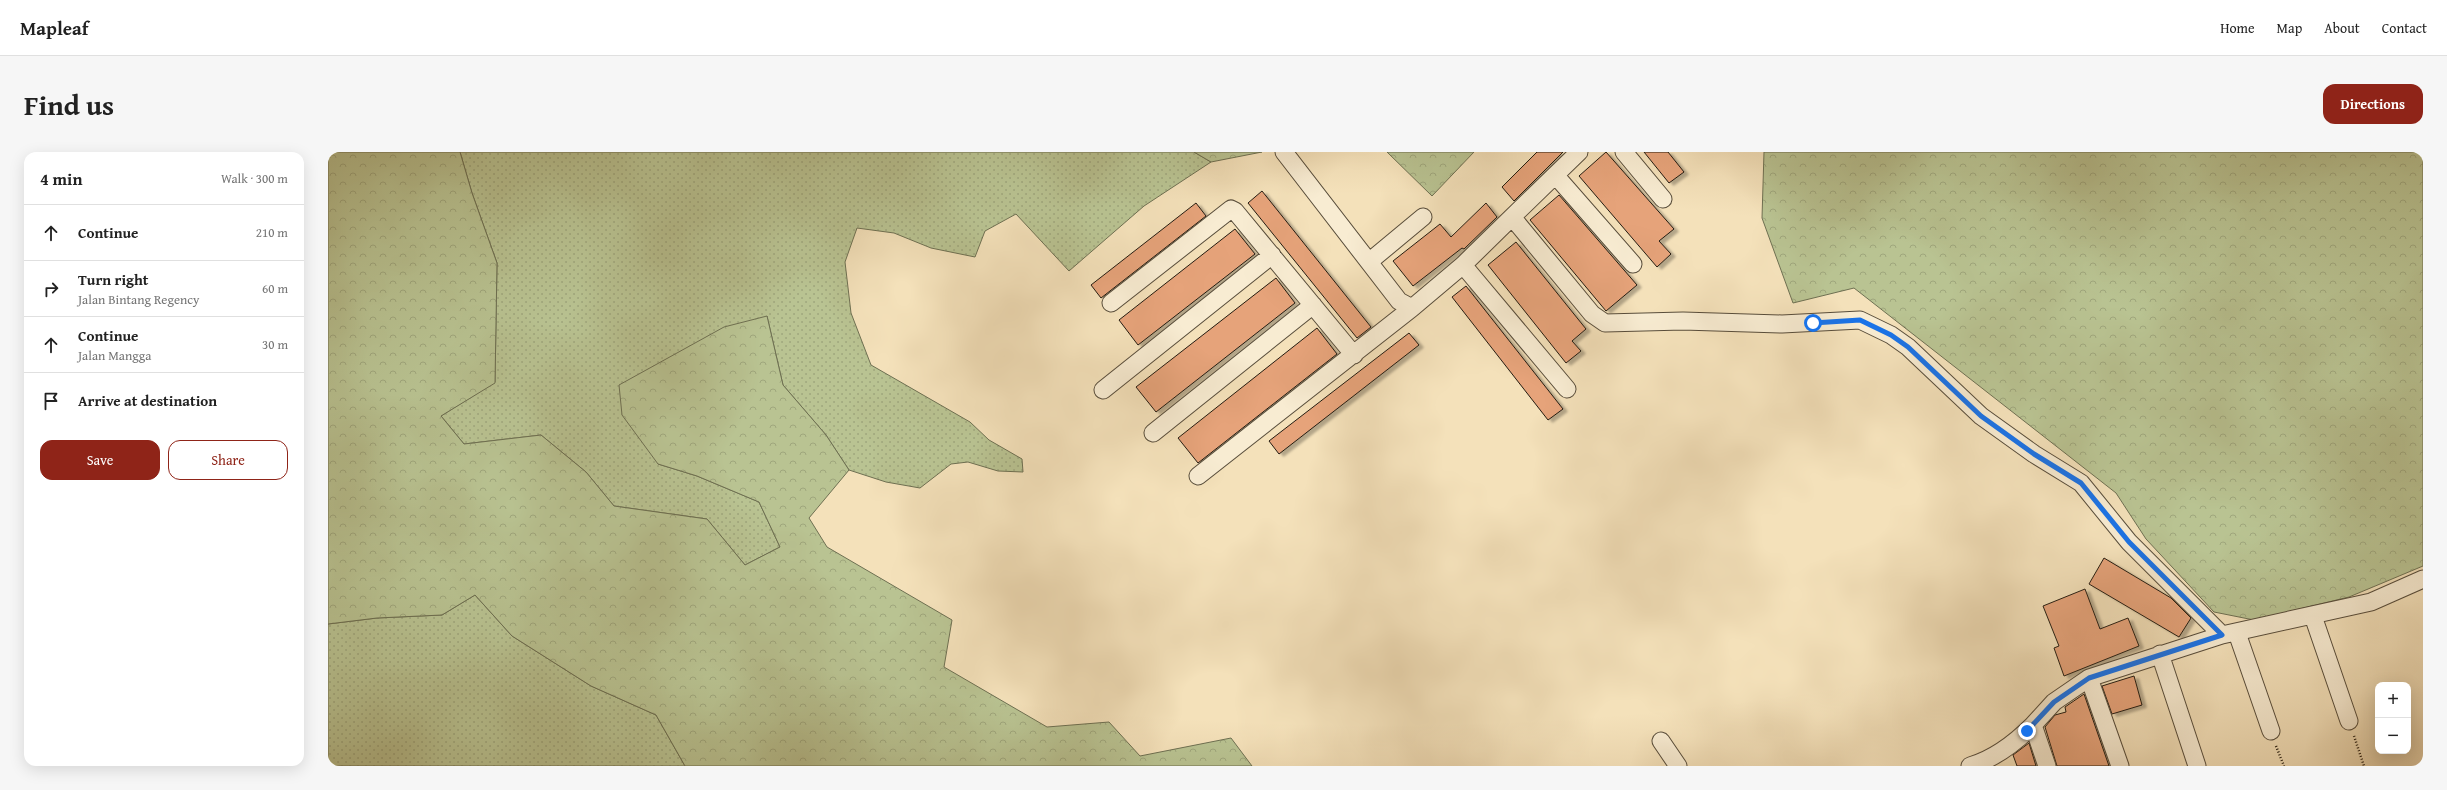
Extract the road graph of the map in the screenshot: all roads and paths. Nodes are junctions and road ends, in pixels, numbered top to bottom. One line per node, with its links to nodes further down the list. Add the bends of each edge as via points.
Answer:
1 (1284, 152): 9 (street)
2 (1579, 152): 4 (street)
3 (1624, 152): 5 (street)
4 (1556, 176): 7 (street); 10 (street)
5 (1663, 199)
6 (1423, 217): 9 (street)
7 (1512, 217): 11 (street); 22 (street, via 1592,314 1605,324 1683,321 1782,324 1860,320 1891,335 1908,347 1981,416 2034,454 2081,483 2129,542)
8 (1272, 255): 12 (street, via 1231,209); 13 (street); 17 (street)
9 (1370, 261): 14 (street, via 1399,301)
10 (1633, 264)
11 (1463, 265): 14 (street); 16 (street)
12 (1111, 304)
13 (1313, 305): 15 (street); 18 (street)
14 (1412, 308): 15 (street)
15 (1354, 355): 19 (street)
16 (1567, 389)
17 (1103, 390)
18 (1153, 433)
19 (1198, 476)
20 (2423, 579): 21 (street, via 2371,602)
21 (2313, 616): 22 (street); 25 (street)
22 (2230, 634): 23 (street); 27 (street)
23 (2160, 654): 24 (street); 33 (street)
24 (2089, 678): 26 (street, via 2054,702); 32 (street)
25 (2349, 721): 35 (path)
26 (2033, 725): 29 (street, via 2020,738); 31 (street)
27 (2271, 731): 34 (path)
28 (1661, 742): 30 (street)
29 (1977, 765)
30 (1678, 766)
31 (2047, 766)
32 (2120, 766)
33 (2197, 766)
34 (2284, 766)
35 (2364, 766)

